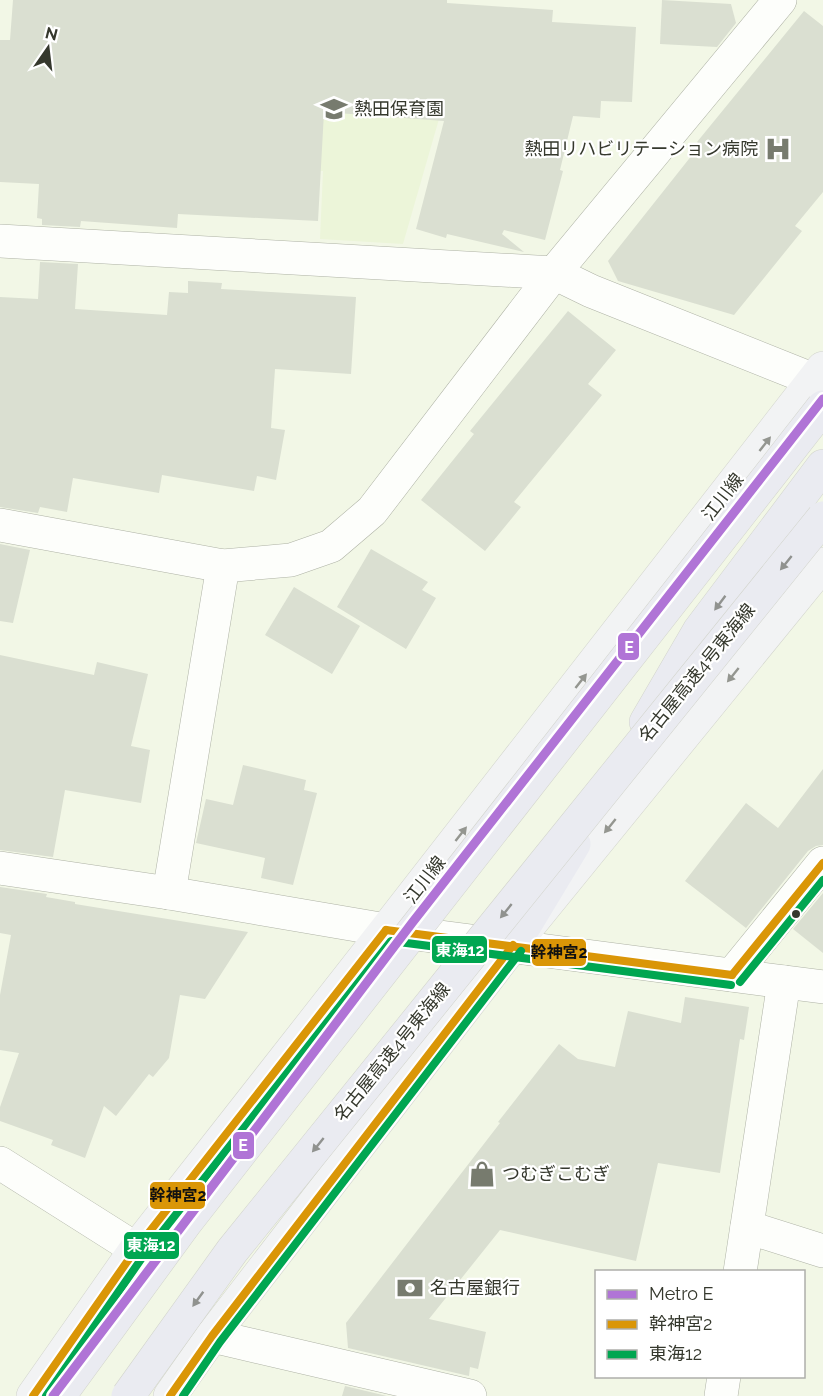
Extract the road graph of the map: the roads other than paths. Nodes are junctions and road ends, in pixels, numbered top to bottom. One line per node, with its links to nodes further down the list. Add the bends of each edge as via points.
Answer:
1 (780, 0): 3 (street)
2 (0, 241): 3 (street)
3 (554, 273): 4 (street); 9 (street, via 372,511 332,546 291,560)
4 (820, 385): 13 (main road, 江川線, one-way to 4); 25 (highway, bridge, via 186,1222)
5 (821, 469): 14 (highway, one-way to 14, via 699,631)
6 (823, 518): 26 (highway, 名古屋高速4号東海線, one-way to 26, bridge, via 232,1251)
7 (0, 525): 9 (street)
8 (823, 564): 14 (main road, one-way to 14)
9 (223, 566): 12 (street)
10 (823, 863): 15 (street)
11 (0, 868): 12 (street)
12 (169, 893): 13 (street)
13 (386, 930): 14 (street); 19 (main road, 江川線)
14 (513, 945): 15 (street); 22 (main road)
15 (732, 975): 16 (street)
16 (810, 980): 18 (street)
17 (0, 1162): 19 (street)
18 (747, 1227): 20 (street); 21 (street)
19 (136, 1249): 24 (main road, 江川線)
20 (823, 1251)
21 (740, 1270)
22 (212, 1336): 27 (main road); 28 (street)
23 (724, 1378): 29 (street)
24 (33, 1396)
25 (59, 1396)
26 (128, 1396)
27 (170, 1396)
28 (470, 1396)
29 (721, 1396)

